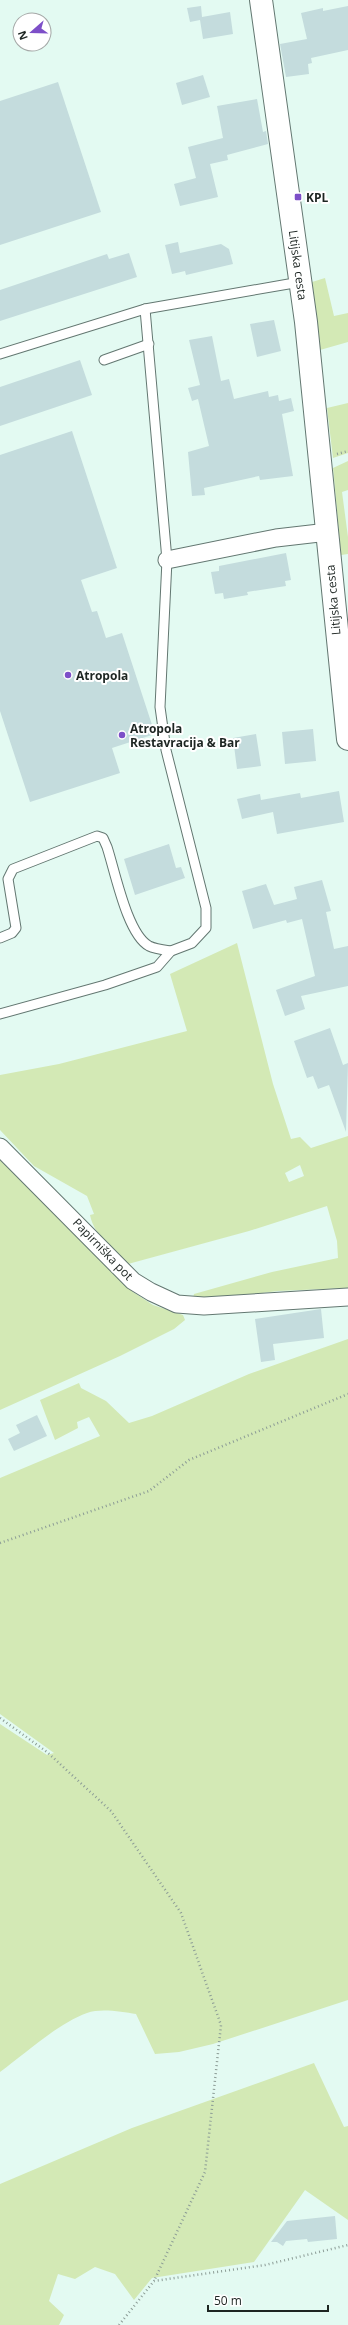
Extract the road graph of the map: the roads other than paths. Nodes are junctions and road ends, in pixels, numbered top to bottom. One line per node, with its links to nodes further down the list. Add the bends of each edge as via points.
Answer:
1 (261, 0): 2 (main road, Litijska cesta)
2 (300, 282): 3 (lane); 7 (main road, Litijska cesta)
3 (146, 309): 4 (lane); 5 (lane)
4 (149, 344): 6 (lane); 8 (lane)
5 (0, 354)
6 (104, 360)
7 (328, 532): 8 (street, via 276,538); 9 (main road, Litijska cesta)
8 (167, 560): 12 (lane, via 160,707 166,750 206,908 206,928 192,944)
9 (342, 626): 10 (main road, Litijska cesta)
10 (348, 739)
11 (0, 938): 12 (lane, via 12,933 16,928 8,879 13,869 97,836 103,838 107,847 137,935 150,946)
12 (171, 951): 13 (lane, via 158,967 105,985)
13 (0, 1014)
14 (0, 1147): 15 (street, Papirniška pot, via 133,1281 177,1304 204,1306)
15 (348, 1298)

